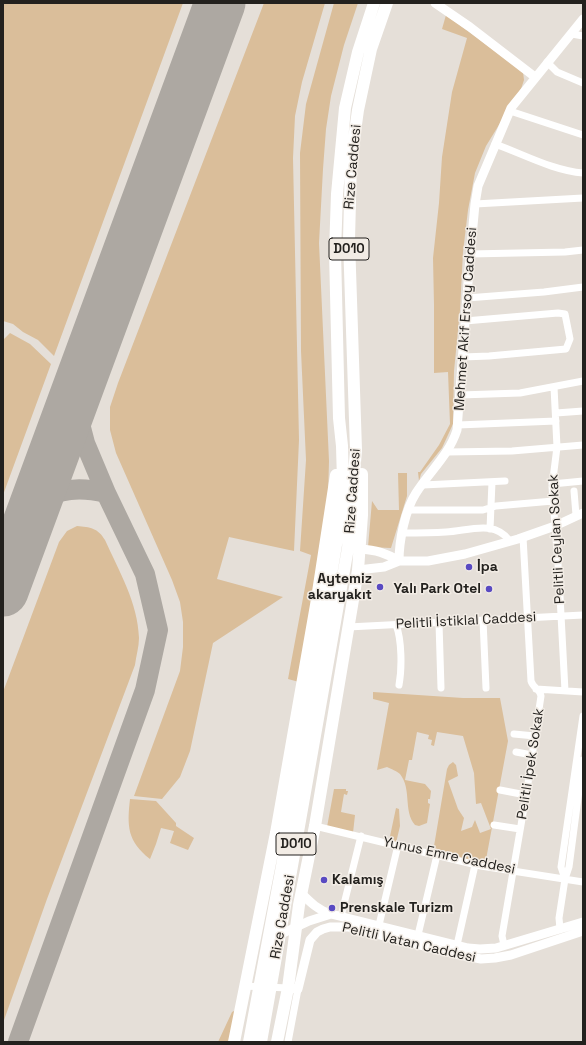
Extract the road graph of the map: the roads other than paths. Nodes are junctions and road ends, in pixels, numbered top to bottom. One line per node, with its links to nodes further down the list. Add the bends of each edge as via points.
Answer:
1 (374, 3): 28 (highway, Rize Caddesi / D010, via 358,52 345,108 337,194 335,252)
2 (386, 3): 25 (highway, Rize Caddesi / D010, via 371,49 358,110 351,161 348,240)
3 (435, 3): 8 (street)
4 (583, 19): 5 (street, Mehmet Akif Ersoy Caddesi)
5 (572, 34): 6 (street); 7 (street, Mehmet Akif Ersoy Caddesi)
6 (583, 36)
7 (548, 62): 8 (street, Mehmet Akif Ersoy Caddesi); 9 (street, via 558,72)
8 (535, 77): 10 (street, Mehmet Akif Ersoy Caddesi)
9 (583, 83)
10 (510, 111): 11 (street); 12 (street, Mehmet Akif Ersoy Caddesi)
11 (583, 136)
12 (495, 144): 13 (street, via 556,167); 15 (street, Mehmet Akif Ersoy Caddesi, via 478,186)
13 (583, 173)
14 (583, 198): 15 (street)
15 (475, 204): 17 (street, Mehmet Akif Ersoy Caddesi)
16 (583, 250): 17 (street)
17 (470, 254): 19 (street, Mehmet Akif Ersoy Caddesi)
18 (583, 287): 19 (street)
19 (467, 298): 20 (street, Mehmet Akif Ersoy Caddesi)
20 (465, 321): 21 (street, Mehmet Akif Ersoy Caddesi); 21 (street, via 565,314 570,339 566,349)
21 (463, 357): 24 (street, Mehmet Akif Ersoy Caddesi)
22 (583, 381): 23 (street)
23 (554, 387): 24 (street, via 520,393); 27 (street, Pelitli Ceylan Sokak)
24 (460, 395): 29 (street, Mehmet Akif Ersoy Caddesi)
25 (354, 405): 48 (highway, via 360,433); 64 (highway, Rize Caddesi / D010, via 356,450 348,548)
26 (583, 411): 27 (street)
27 (556, 417): 29 (street); 31 (street, Pelitli Ceylan Sokak)
28 (339, 418): 64 (highway, Rize Caddesi / D010, via 343,481 341,515); 96 (highway, via 336,478 318,591 276,833)
29 (458, 425): 32 (street, Mehmet Akif Ersoy Caddesi)
30 (583, 445): 31 (street)
31 (557, 447): 32 (street); 36 (street, Pelitli Ceylan Sokak)
32 (447, 452): 37 (street, Mehmet Akif Ersoy Caddesi)
33 (505, 481): 35 (street)
34 (583, 481): 36 (street)
35 (492, 482): 37 (street); 40 (street)
36 (552, 484): 39 (street, Pelitli Ceylan Sokak)
37 (423, 485): 41 (street, Mehmet Akif Ersoy Caddesi, via 415,494)
38 (574, 491): 42 (street)
39 (553, 501): 40 (street); 43 (street, Pelitli Ceylan Sokak)
40 (491, 508): 41 (street); 44 (street)
41 (408, 510): 45 (street, Mehmet Akif Ersoy Caddesi)
42 (580, 514): 43 (street)
43 (555, 526): 46 (street); 52 (street, Pelitli Ceylan Sokak)
44 (490, 529): 45 (street, via 480,527 447,532); 47 (street, via 505,535)
45 (402, 533): 49 (street, Mehmet Akif Ersoy Caddesi)
46 (523, 537): 47 (street); 53 (street, Pelitli İpek Sokak)
47 (510, 541): 49 (street, via 447,558)
48 (360, 549): 49 (street, via 389,554); 50 (highway)
49 (399, 561): 50 (street, via 384,567)
50 (358, 570): 57 (highway)
51 (583, 615): 52 (street, Pelitli İstiklal Caddesi)
52 (561, 616): 53 (street, Pelitli İstiklal Caddesi); 62 (street, Pelitli Ceylan Sokak)
53 (528, 618): 54 (street, Pelitli İstiklal Caddesi); 61 (street, Pelitli İpek Sokak, via 531,681)
54 (483, 620): 55 (street, Pelitli İstiklal Caddesi); 60 (street)
55 (439, 623): 56 (street, Pelitli İstiklal Caddesi); 59 (street)
56 (396, 624): 57 (street, Pelitli İstiklal Caddesi); 58 (street, via 399,639)
57 (348, 627): 74 (highway)
58 (399, 685)
59 (441, 688)
60 (486, 688)
61 (536, 689): 62 (street); 67 (street, Pelitli İpek Sokak, via 540,691 541,696)
62 (565, 691): 63 (street)
63 (583, 692)
64 (314, 710): 98 (highway, Rize Caddesi / D010); 102 (highway, Rize Caddesi / D010)
65 (583, 716): 81 (street, via 561,867)
66 (514, 734): 67 (street)
67 (535, 736): 69 (street, Pelitli İpek Sokak)
68 (516, 752): 69 (street)
69 (532, 755): 72 (street, Pelitli İpek Sokak)
70 (583, 760): 81 (street, via 569,867)
71 (500, 790): 72 (street)
72 (526, 795): 75 (street, Pelitli İpek Sokak)
73 (494, 825): 75 (street)
74 (315, 826): 76 (street, Yunus Emre Caddesi); 83 (highway)
75 (520, 829): 80 (street, Pelitli İpek Sokak)
76 (361, 836): 77 (street, Yunus Emre Caddesi); 85 (street)
77 (398, 845): 78 (street, Yunus Emre Caddesi); 87 (street)
78 (437, 855): 79 (street, Yunus Emre Caddesi); 91 (street)
79 (475, 865): 80 (street, Yunus Emre Caddesi); 93 (street)
80 (513, 871): 81 (street, Yunus Emre Caddesi); 94 (street, Pelitli İpek Sokak, via 502,936)
81 (565, 878): 82 (street, Yunus Emre Caddesi); 89 (street, via 559,918)
82 (583, 882)
83 (301, 893): 84 (street, Pelitli Vatan Caddesi, via 312,905); 88 (highway)
84 (331, 914): 85 (street, Pelitli Vatan Caddesi); 88 (street)
85 (341, 916): 87 (street, Pelitli Vatan Caddesi)
86 (583, 922): 89 (street, Pelitli Vatan Caddesi)
87 (379, 925): 91 (street, Pelitli Vatan Caddesi)
88 (296, 927): 92 (street); 95 (highway)
89 (560, 929): 94 (street, Pelitli Vatan Caddesi)
90 (583, 931): 100 (street, Pelitli Vatan Caddesi, via 511,955 481,959 348,927 330,927 317,932 310,940)
91 (418, 935): 93 (street, Pelitli Vatan Caddesi)
92 (278, 936): 95 (highway, via 288,940); 96 (street)
93 (457, 945): 94 (street, Pelitli Vatan Caddesi, via 480,950)
94 (504, 945)
95 (293, 947): 97 (highway)
96 (252, 949): 99 (highway)
97 (289, 975): 98 (street, Rize Caddesi, via 281,984); 100 (highway)
98 (272, 982): 99 (street); 100 (street); 103 (highway, D010)
99 (244, 986): 101 (highway)
100 (293, 988): 104 (highway); 105 (street)
101 (234, 1042)
102 (249, 1042)
103 (261, 1042)
104 (278, 1042)
105 (288, 1042)

